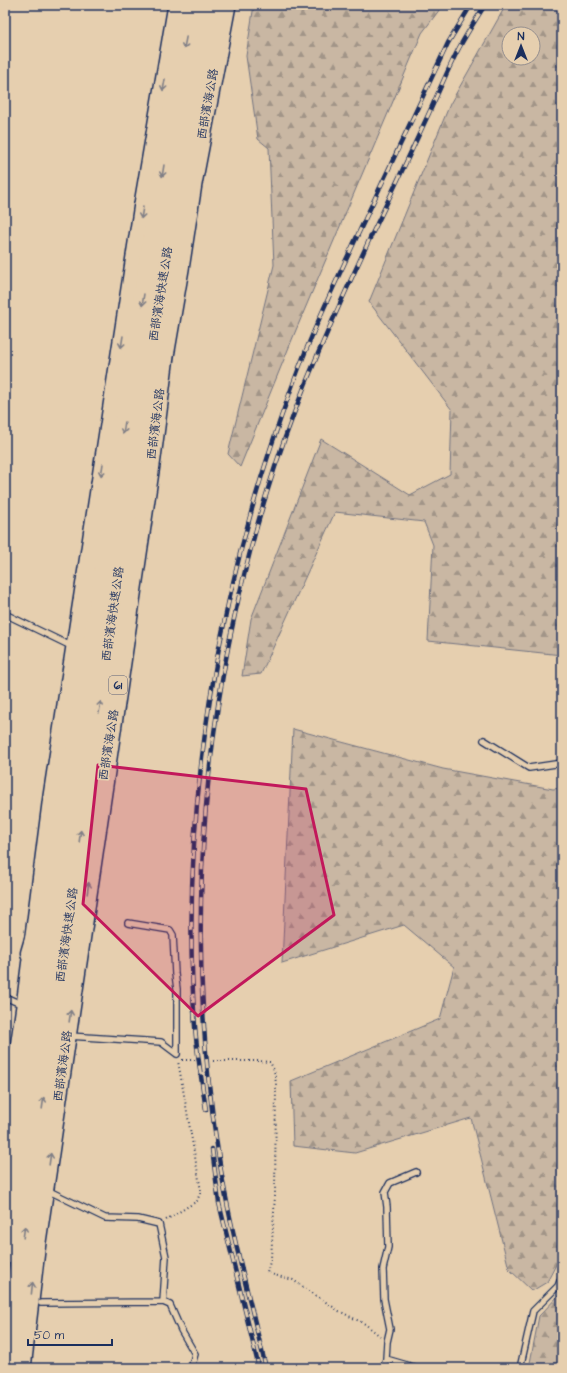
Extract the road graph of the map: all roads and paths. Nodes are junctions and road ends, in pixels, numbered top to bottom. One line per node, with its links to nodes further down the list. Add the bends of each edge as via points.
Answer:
1 (177, 5): 8 (main road, one-way to 8)
2 (192, 5): 11 (highway, 西部濱海快速公路, one-way to 11, via 176,89 134,356 102,587)
3 (210, 5): 6 (highway, 西部濱海快速公路 / 61, via 176,193)
4 (227, 5): 5 (main road, 西部濱海公路 / 61, via 193,184)
5 (165, 356): 6 (highway); 16 (main road, 西部濱海公路 / 61, one-way to 5)
6 (123, 538): 30 (highway, 西部濱海快速公路 / 61, one-way to 6, via 23,1236)
7 (5, 614): 8 (lane)
8 (76, 648): 13 (main road, via 52,796)
9 (484, 740): 10 (lane, via 529,768)
10 (562, 763)
11 (61, 845): 13 (highway); 23 (highway, 西部濱海快速公路, via 50,941)
12 (128, 923): 16 (lane, via 170,930 174,935 176,1054 161,1042)
13 (31, 953): 15 (main road)
14 (5, 997): 15 (lane)
15 (25, 1006): 19 (main road)
16 (67, 1036): 21 (main road, 西部濱海公路 / 61, one-way to 16)
17 (195, 1060): 22 (path, via 178,1060 201,1191 197,1201)
18 (213, 1061): 27 (path, via 270,1062 274,1070 275,1194 271,1258 266,1273 293,1280 339,1311 365,1324)
19 (5, 1143)
20 (416, 1172): 27 (lane, via 390,1183 385,1192 388,1247 383,1282 390,1329)
21 (45, 1189): 22 (lane, via 105,1218 138,1219); 31 (main road, 西部濱海公路 / 61, one-way to 21)
22 (159, 1224): 25 (lane, via 166,1257)
23 (5, 1254)
24 (562, 1276): 34 (lane, via 558,1286 533,1311)
25 (164, 1302): 26 (lane); 29 (lane, via 170,1305 195,1354)
26 (41, 1303)
27 (387, 1342): 28 (lane)
28 (386, 1359): 32 (lane); 33 (lane)
29 (191, 1367)
30 (8, 1368)
31 (22, 1368)
32 (383, 1368)
33 (417, 1368)
34 (520, 1368)

